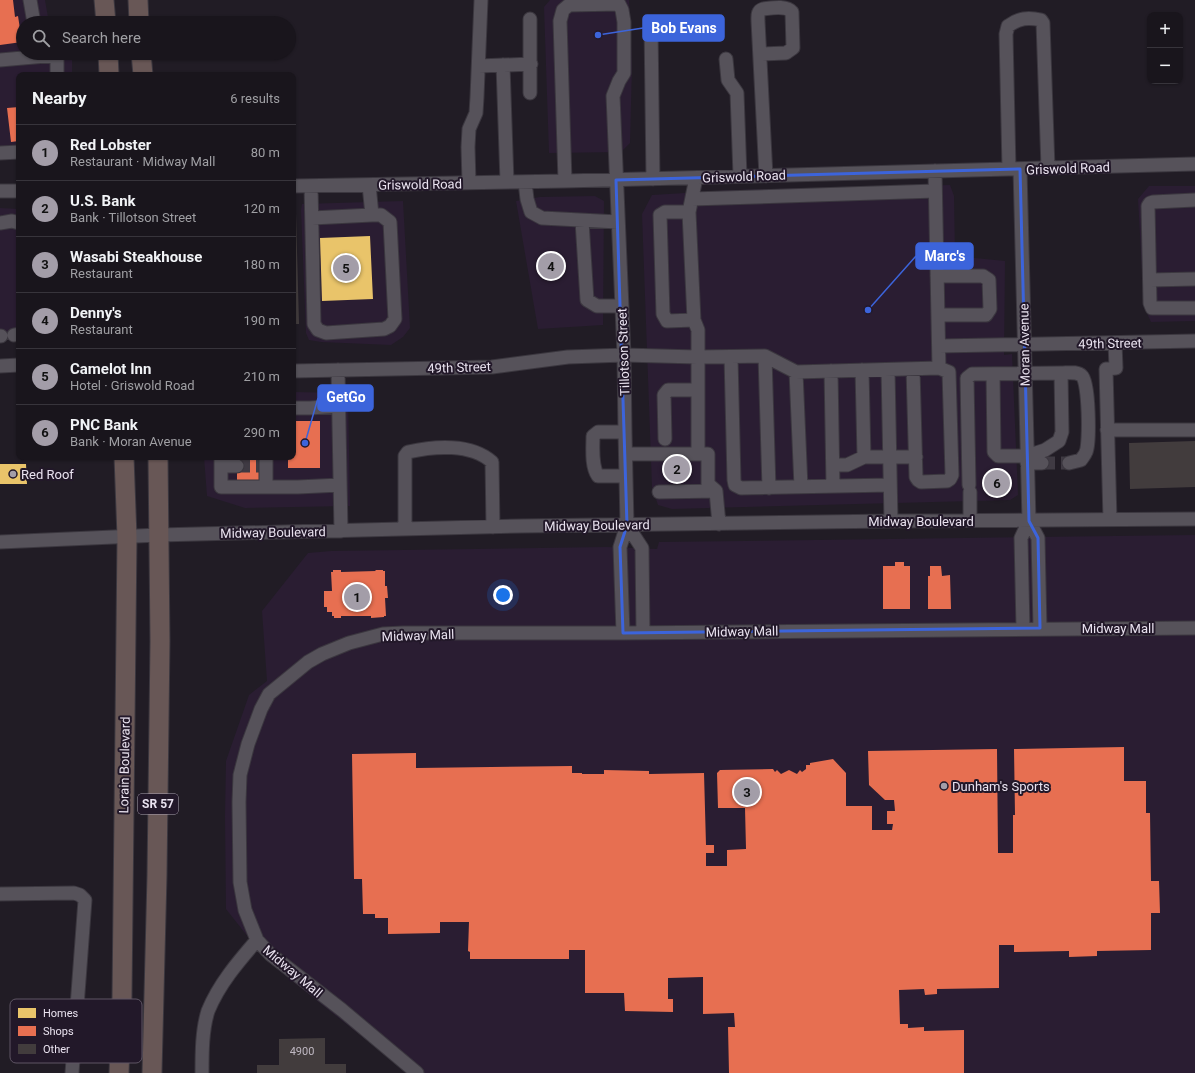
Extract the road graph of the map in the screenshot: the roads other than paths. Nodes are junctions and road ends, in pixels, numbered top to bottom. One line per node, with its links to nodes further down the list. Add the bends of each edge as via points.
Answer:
1 (30, 0): 5 (street)
2 (104, 0): 6 (highway)
3 (138, 0): 7 (highway)
4 (481, 0): 19 (street)
5 (33, 16)
6 (105, 16)
7 (139, 16)
8 (530, 19): 17 (street)
9 (651, 25): 33 (street)
10 (760, 54): 31 (street)
11 (16, 58): 13 (street)
12 (726, 59): 30 (street, via 728,80 737,93)
13 (0, 60)
14 (57, 60): 20 (street)
15 (108, 60): 21 (highway)
16 (142, 60): 22 (highway)
17 (531, 64): 18 (street); 23 (street)
18 (503, 65): 19 (street); 36 (street)
19 (478, 66): 38 (street, via 476,113 469,129)
20 (57, 72)
21 (109, 72)
22 (143, 72)
23 (530, 93)
24 (16, 152): 25 (street)
25 (0, 153)
26 (1195, 164): 27 (street, Griswold Road)
27 (1048, 168): 28 (street, Griswold Road); 28 (street, Moran Avenue, via 1043,23 1034,18 1025,18 1016,20 1008,26 1006,34)
28 (1014, 169): 29 (street, Griswold Road); 62 (street, Moran Avenue)
29 (935, 171): 31 (street, Griswold Road); 44 (street)
30 (740, 176): 31 (street, Griswold Road); 32 (street, Griswold Road)
31 (766, 176)
32 (696, 178): 33 (street, Griswold Road); 46 (street)
33 (653, 179): 34 (street, Griswold Road)
34 (616, 180): 35 (street, Griswold Road); 35 (street, Tillotson Street, via 613,96 624,73 624,22 619,4 569,5 563,10 560,21); 51 (street, Tillotson Street)
35 (564, 181): 37 (street, Griswold Road)
36 (507, 182): 37 (street, Griswold Road); 38 (street, Griswold Road)
37 (525, 182): 49 (street, via 532,212 542,218)
38 (469, 183): 39 (street, Griswold Road)
39 (369, 185): 41 (street, Griswold Road); 47 (street)
40 (296, 186): 41 (street, Griswold Road)
41 (311, 186): 48 (street)
42 (0, 191): 43 (street)
43 (16, 191)
44 (935, 191): 46 (street); 53 (street)
45 (1195, 200): 55 (street, via 1153,202 1148,206)
46 (691, 205): 59 (street); 59 (street, via 660,215 663,314 668,320)
47 (372, 215): 48 (street); 48 (street, via 381,215 390,222 395,319 384,329 326,333 318,330 314,324)
48 (312, 218)
49 (582, 221): 51 (street); 56 (street, via 587,300 597,306)
50 (16, 222): 52 (street)
51 (618, 222): 56 (street, Tillotson Street)
52 (0, 223)
53 (937, 276): 58 (street); 58 (street, via 983,276 989,280 990,309 986,315)
54 (1195, 278): 55 (street)
55 (1150, 280): 57 (street, via 1152,308)
56 (622, 306): 64 (street, Tillotson Street)
57 (1195, 308)
58 (938, 315): 63 (street)
59 (694, 320): 66 (street, via 698,330)
60 (1195, 341): 61 (street, 49th Street)
61 (1115, 342): 62 (street, 49th Street); 84 (street, via 1116,368 1106,369)
62 (1024, 345): 63 (street, 49th Street); 78 (street, Moran Avenue)
63 (939, 346): 70 (street)
64 (624, 355): 66 (street, 49th Street); 72 (street, 49th Street, via 568,357 492,367); 86 (street, Tillotson Street)
65 (765, 356): 67 (street, 49th Street); 77 (street); 108 (street)
66 (697, 357): 67 (street, 49th Street); 81 (street)
67 (731, 357): 108 (street, via 734,480 741,488)
68 (16, 365): 69 (street)
69 (0, 366)
70 (939, 368): 71 (street); 91 (street, via 949,372 952,475 950,479 921,482 916,477)
71 (913, 369): 74 (street); 91 (street)
72 (338, 370): 75 (street, 49th Street); 82 (street)
73 (862, 370): 74 (street); 76 (street); 90 (street)
74 (888, 370): 92 (street)
75 (296, 371)
76 (831, 371): 77 (street); 100 (street)
77 (796, 372): 107 (street)
78 (1025, 373): 79 (street); 80 (street); 95 (street, Moran Avenue)
79 (1061, 373): 95 (street, via 1062,432 1059,441); 99 (street, via 1082,375 1086,387 1086,452 1081,460)
80 (993, 374): 95 (street, via 994,452 998,456); 114 (street, via 972,374 967,378)
81 (697, 390): 87 (street, via 668,390 664,395); 89 (street)
82 (340, 406): 83 (street); 103 (street)
83 (296, 408)
84 (1108, 430): 85 (street); 112 (street)
85 (1195, 430)
86 (626, 432): 88 (street, Tillotson Street); 102 (street, via 598,432 593,436 594,470 598,476)
87 (665, 439)
88 (626, 454): 89 (street); 102 (street, Tillotson Street)
89 (698, 454): 109 (street, via 708,454 708,484)
90 (864, 457): 92 (street); 100 (street, via 848,465)
91 (916, 457): 92 (street)
92 (890, 458): 104 (street)
93 (124, 460): 122 (highway, Lorain Boulevard / SR 57)
94 (158, 460): 121 (highway, SR 57)
95 (1027, 460): 98 (street); 115 (street, Moran Avenue)
96 (221, 461): 101 (street); 106 (street, via 221,487)
97 (264, 463): 106 (street)
98 (1042, 463)
99 (1069, 463)
100 (833, 465): 105 (street)
101 (237, 466)
102 (626, 476): 117 (street, Tillotson Street)
103 (340, 485): 106 (street); 120 (street)
104 (890, 485): 105 (street); 113 (street)
105 (833, 486): 107 (street)
106 (266, 487)
107 (801, 487): 108 (street)
108 (769, 488)
109 (716, 491): 110 (street); 116 (street)
110 (659, 492)
111 (1195, 519): 112 (street, Midway Boulevard)
112 (1110, 520): 115 (street, Midway Boulevard)
113 (891, 521): 114 (street, Midway Boulevard); 116 (street, Midway Boulevard)
114 (970, 521): 115 (street, Midway Boulevard)
115 (1029, 521): 124 (street, Moran Avenue, via 1021,538); 125 (street, Moran Avenue, via 1038,538)
116 (719, 524): 117 (street, Midway Boulevard)
117 (627, 525): 118 (street, Midway Boulevard); 127 (street, Tillotson Street, via 620,547); 128 (street, via 642,548)
118 (493, 527): 119 (street, Midway Boulevard); 119 (street, via 492,462 485,456 471,451 424,448 408,452 405,456)
119 (406, 529): 120 (street, Midway Boulevard)
120 (341, 531): 121 (street, Midway Boulevard)
121 (159, 535): 122 (street, Midway Boulevard); 137 (highway, SR 57, via 158,875)
122 (127, 537): 123 (street, Midway Boulevard); 132 (highway, Lorain Boulevard / SR 57)
123 (0, 542)
124 (1023, 628): 125 (street, Midway Mall); 128 (street, Midway Mall)
125 (1040, 628): 126 (street, Midway Mall)
126 (1195, 628)
127 (623, 633): 128 (street, Midway Mall); 130 (street, Midway Mall, via 383,634 349,642 308,662 273,689 261,709 240,775 240,889)
128 (643, 633)
129 (0, 894): 131 (street, via 74,893 83,897 86,903)
130 (257, 940): 138 (street, via 219,988 208,1012); 139 (street, Midway Mall, via 270,954)
131 (78, 999)
132 (122, 999)
133 (73, 1063): 135 (street)
134 (119, 1063): 136 (highway, Lorain Boulevard / SR 57)
135 (72, 1073)
136 (119, 1073)
137 (152, 1073)
138 (202, 1073)
139 (417, 1073)

